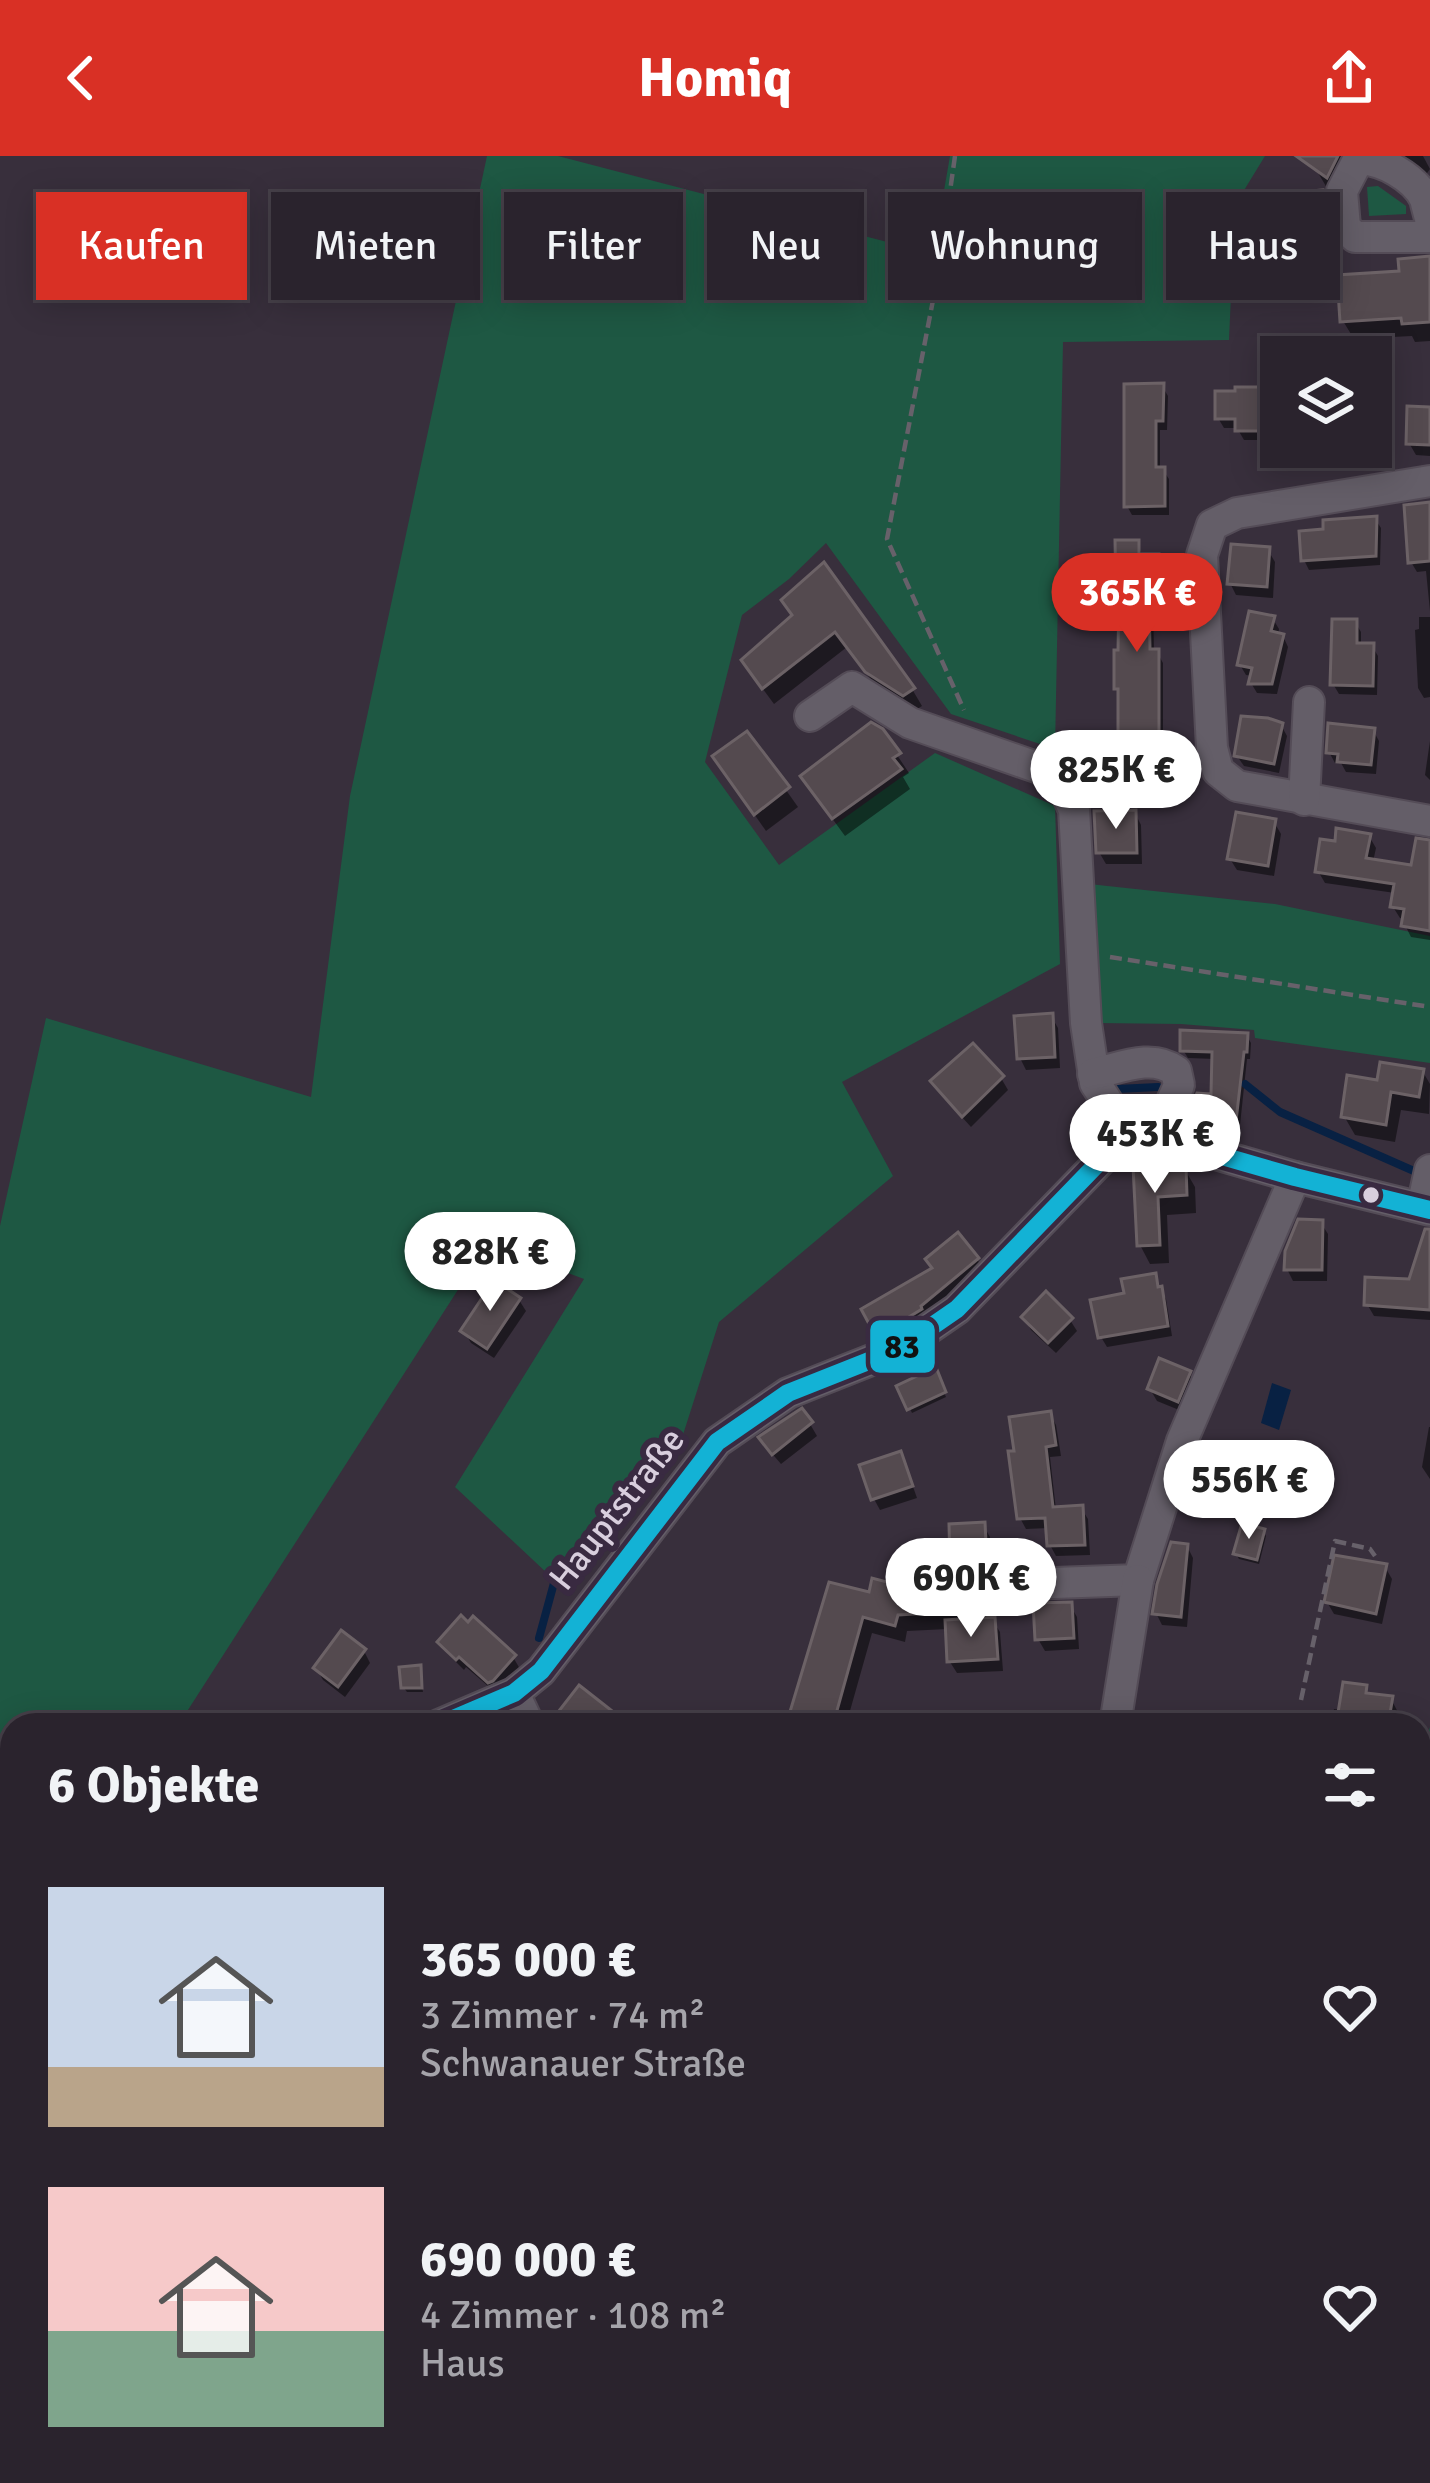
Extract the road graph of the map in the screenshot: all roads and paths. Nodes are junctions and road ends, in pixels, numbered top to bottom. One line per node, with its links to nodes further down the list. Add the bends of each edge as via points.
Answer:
1 (955, 156): 7 (path, via 887,538)
2 (1430, 219): 3 (street, via 1415,185 1374,159 1358,160 1342,190 1345,227 1355,237)
3 (1430, 237)
4 (1430, 481): 8 (street, via 1237,513 1212,526 1202,555 1218,771 1237,786)
5 (1309, 702): 8 (street)
6 (810, 716): 7 (street, via 851,687 910,723)
7 (980, 746): 10 (street, via 1061,781 1074,810)
8 (1304, 800): 9 (street)
9 (1430, 821)
10 (1083, 953): 11 (path); 12 (street)
11 (1430, 1006)
12 (1094, 1074): 13 (street); 13 (street, via 1150,1061 1176,1071 1179,1085)
13 (1145, 1143): 14 (street, via 1177,1143); 19 (street, Hauptstraße, via 1104,1156 957,1309 898,1348 788,1393 717,1442 542,1671)
14 (1295, 1177): 15 (street); 17 (street, via 1182,1441)
15 (1427, 1195)
16 (1375, 1556): 20 (path, via 1335,1541)
17 (1138, 1580): 18 (street); 23 (street)
18 (1026, 1584)
19 (514, 1693): 21 (street, Hauptstraße); 22 (street)
20 (1301, 1700)
21 (467, 1713)
22 (523, 1713)
23 (1117, 1713)

